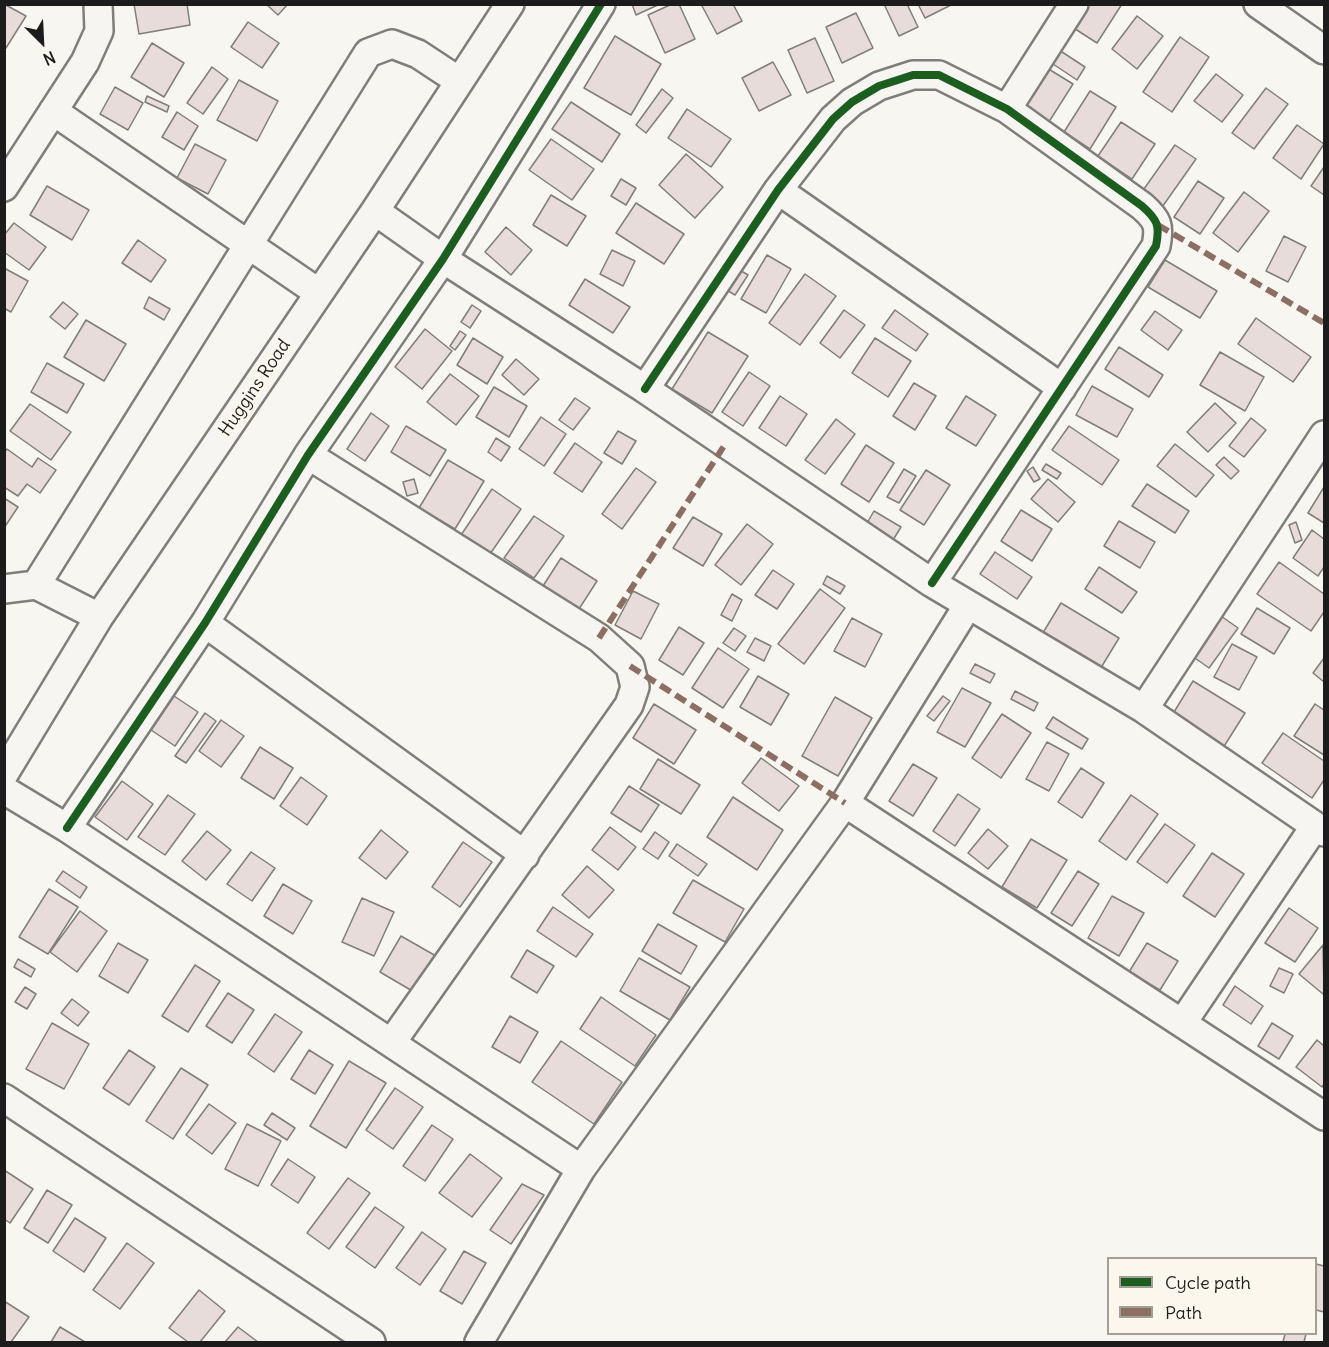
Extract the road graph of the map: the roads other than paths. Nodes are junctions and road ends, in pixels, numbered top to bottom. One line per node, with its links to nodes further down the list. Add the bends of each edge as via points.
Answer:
1 (98, 4): 9 (street, via 99,31 85,62)
2 (510, 4): 7 (street, Huggins Road)
3 (601, 4): 14 (street)
4 (1074, 4): 8 (street)
5 (1258, 4): 6 (street)
6 (1324, 50)
7 (459, 81): 12 (street, Huggins Road); 13 (street, via 418,54 392,44 368,53)
8 (1007, 109): 11 (street, via 939,75 913,75 879,86 833,119); 16 (street, via 1142,206 1158,225 1156,246)
9 (53, 111): 10 (street); 13 (street)
10 (4, 188)
11 (778, 190): 16 (street); 17 (street)
12 (375, 211): 14 (street); 15 (street, Huggins Road)
13 (249, 246): 15 (street); 21 (street)
14 (442, 259): 17 (street); 19 (street)
15 (319, 293): 24 (street, Huggins Road)
16 (1062, 388): 20 (street)
17 (645, 389): 20 (street)
18 (1324, 435): 26 (street)
19 (308, 455): 25 (street); 32 (street, via 599,638 630,666 635,687 629,705)
20 (932, 583): 23 (street)
21 (36, 585): 22 (street); 24 (street)
22 (4, 589)
23 (968, 605): 26 (street); 29 (street)
24 (99, 617): 27 (street, Huggins Road)
25 (205, 623): 30 (street); 32 (street)
26 (1144, 709): 31 (street)
27 (4, 774)
28 (4, 790): 30 (street)
29 (845, 803): 33 (street); 37 (street)
30 (68, 828): 34 (street)
31 (1320, 829): 33 (street)
32 (525, 855): 34 (street)
33 (1183, 1022): 36 (street)
34 (392, 1042): 37 (street)
35 (4, 1098): 38 (street)
36 (1324, 1116)
37 (581, 1169): 39 (street)
38 (371, 1342)
39 (479, 1342)

